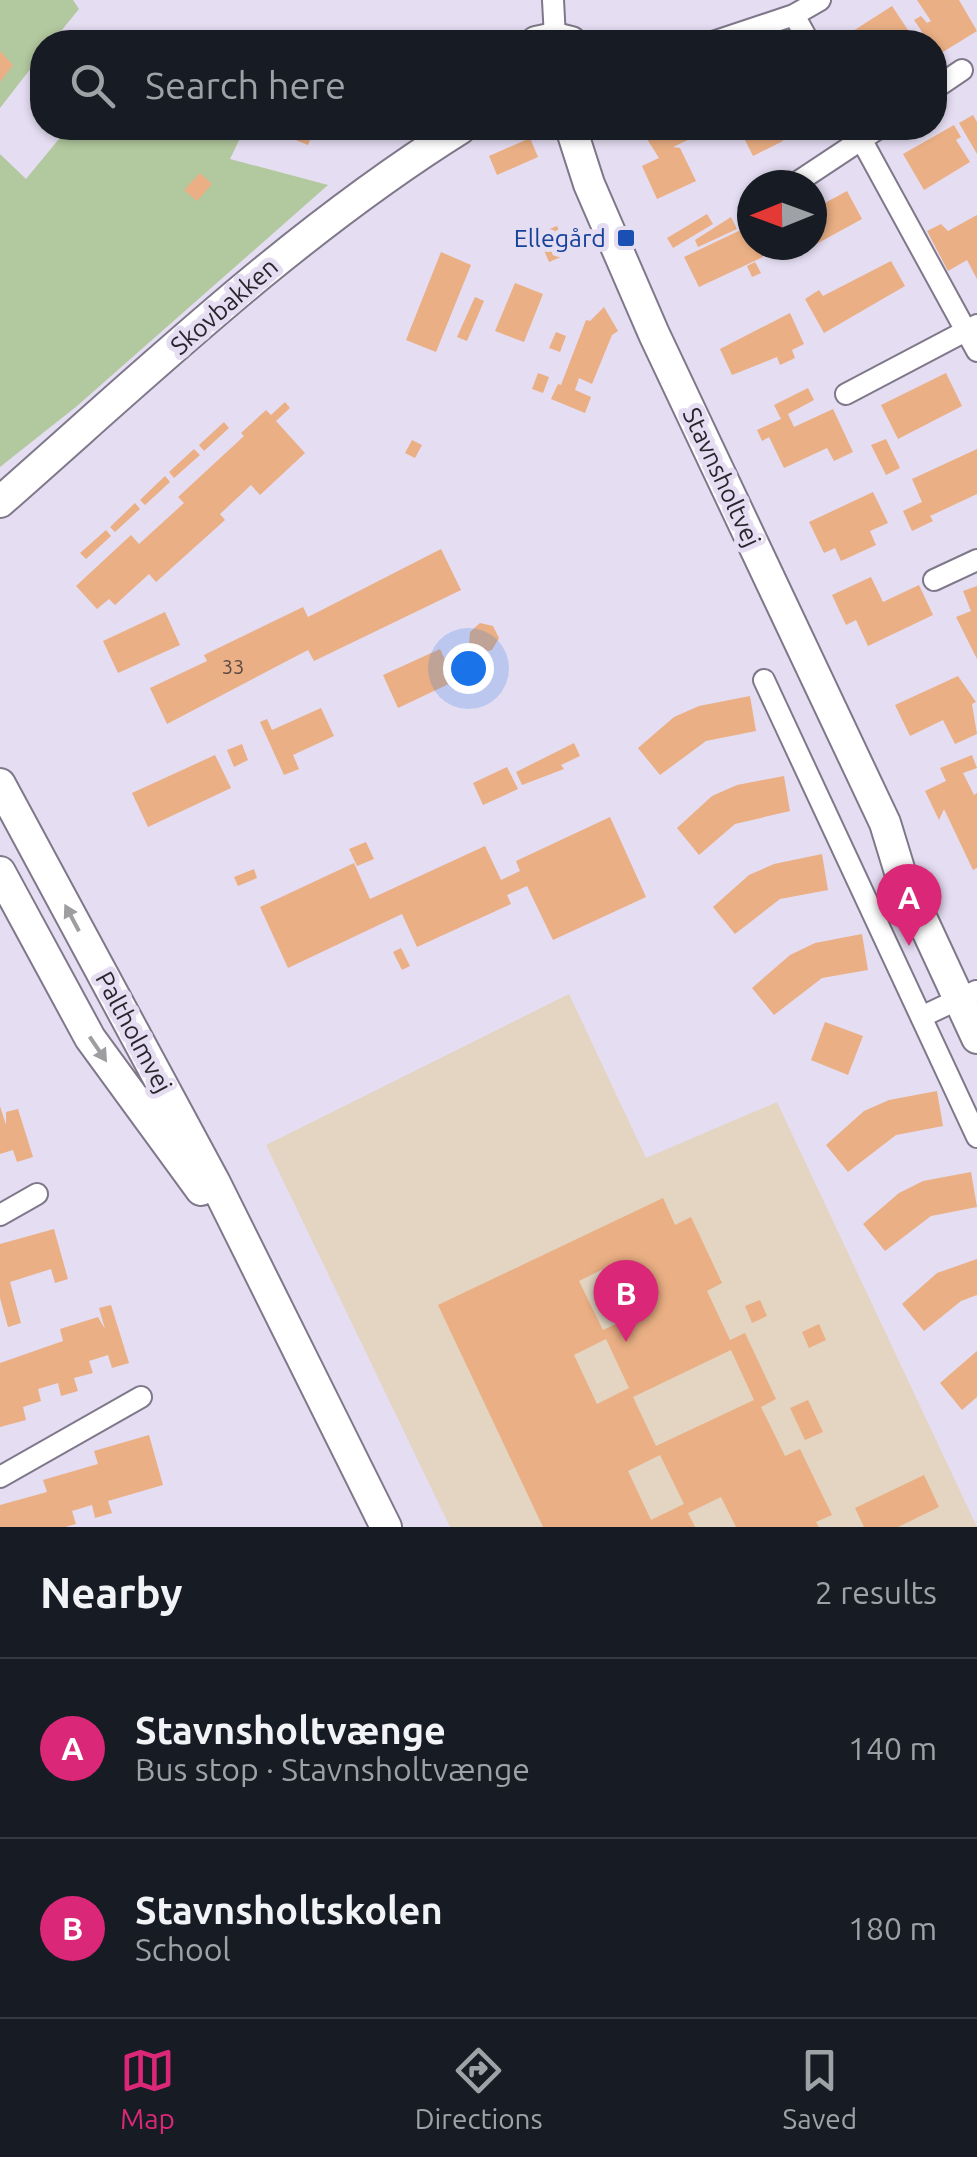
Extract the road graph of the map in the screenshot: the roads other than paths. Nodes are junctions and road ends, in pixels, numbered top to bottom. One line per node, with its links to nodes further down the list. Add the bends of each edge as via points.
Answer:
1 (553, 0): 4 (street)
2 (820, 0): 3 (street)
3 (794, 15): 5 (street); 6 (street)
4 (554, 30)
5 (750, 30)
6 (802, 30)
7 (962, 70): 8 (street)
8 (947, 80)
9 (442, 140): 17 (street, Skovbakken, via 292,246)
10 (575, 140): 23 (street, Stavnsholtvej, via 618,254 885,823 915,865)
11 (855, 140): 13 (street)
12 (870, 140): 14 (street)
13 (813, 170)
14 (972, 328): 15 (street); 16 (street)
15 (977, 351)
16 (846, 394)
17 (0, 502)
18 (977, 560): 19 (street)
19 (934, 580)
20 (764, 680): 24 (street)
21 (0, 784): 29 (street, Paltholmvej, one-way to 21, via 214,1181)
22 (0, 872): 29 (street, Paltholmvej, one-way to 29, via 90,1038 197,1182)
23 (970, 994): 24 (street); 25 (street, Stavnsholtvej)
24 (921, 1017): 26 (street)
25 (977, 1038)
26 (977, 1137)
27 (37, 1194): 28 (street)
28 (0, 1216)
29 (262, 1284): 32 (street, Paltholmvej)
30 (142, 1397): 31 (street)
31 (0, 1477)
32 (386, 1527)

